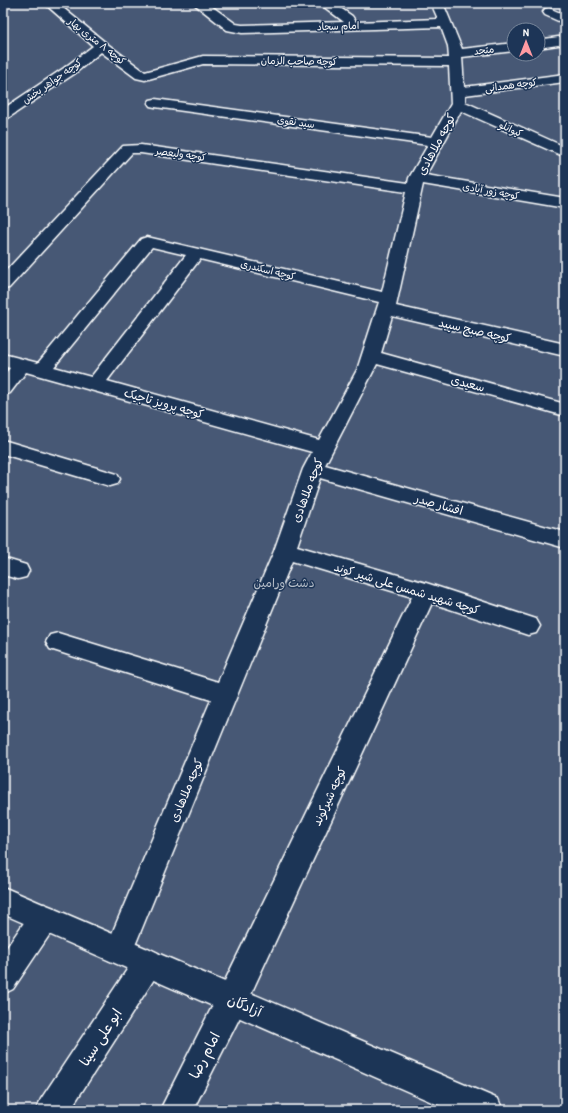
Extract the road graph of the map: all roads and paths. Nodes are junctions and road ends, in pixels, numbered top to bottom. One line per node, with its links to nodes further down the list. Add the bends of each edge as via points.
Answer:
1 (50, 3): 11 (street, کوچه ۸ متری بهار)
2 (199, 3): 8 (street)
3 (325, 3): 7 (street, via 348,19)
4 (442, 8): 7 (street, امام سجاد); 13 (street, via 454,46)
5 (548, 12): 6 (street)
6 (565, 20)
7 (353, 26): 8 (street, امام سجاد)
8 (237, 28): 14 (street)
9 (565, 40): 10 (street)
10 (546, 43)
11 (101, 46): 15 (street, کوچه ۸ متری بهار); 19 (street, کوچه جواهر بخش, via 69,71)
12 (506, 48): 13 (street, متحد)
13 (455, 58): 14 (street, کوچه صاحب الزمان); 17 (street)
14 (237, 60): 15 (street, کوچه صاحب الزمان, via 203,60)
15 (145, 76)
16 (565, 78): 17 (street, کوچه همدانی)
17 (457, 98): 20 (street, کوچه ملاهادی); 21 (street, کیوانلو)
18 (155, 103): 20 (street, سید نقوی)
19 (3, 115)
20 (437, 142): 22 (street, کوچه ملاهادی)
21 (562, 151)
22 (416, 183): 23 (street, کوچه زور آبادی); 25 (street, کوچه ولیعصر, via 128,149); 26 (street, کوچه ملاهادی)
23 (565, 203)
24 (196, 253): 26 (street, کوچه اسکندری); 31 (street, کوچه اسکندری, via 147,242); 32 (street)
25 (3, 284)
26 (388, 304): 27 (street, کوچه صبح سپید); 28 (street, کوچه ملاهادی)
27 (565, 350)
28 (370, 356): 34 (street, سعیدی); 36 (street, کوچه ملاهادی, via 366,370)
29 (3, 360): 30 (street, کوچه پرویز تاجیک)
30 (22, 365): 31 (street, کوچه پرویز تاجیک); 33 (street)
31 (42, 370): 32 (street, کوچه پرویز تاجیک)
32 (95, 384): 36 (street, کوچه پرویز تاجیک)
33 (3, 389)
34 (565, 410)
35 (3, 447): 38 (street)
36 (324, 448): 37 (street, کوچه ملاهادی)
37 (313, 469): 39 (street, افشار صدر); 40 (street, کوچه ملاهادی)
38 (110, 479)
39 (565, 540)
40 (285, 551): 41 (street, کوچه شهید شمس علی شیر کوند); 44 (street, کوچه ملاهادی)
41 (426, 592): 42 (street, کوچه شهید شمس علی شیر کوند); 50 (street, کوچه شیرکوند)
42 (528, 626)
43 (58, 642): 44 (street)
44 (226, 694): 47 (street, کوچه ملاهادی)
45 (3, 900): 46 (street, آزادگان)
46 (44, 918): 47 (street, آزادگان); 49 (street)
47 (119, 950): 48 (street, آزادگان)
48 (148, 963): 50 (street, آزادگان); 51 (street, ابو علی سینا)
49 (3, 979)
50 (232, 1000): 52 (street, امام رضا); 53 (street, آزادگان)
51 (52, 1110)
52 (176, 1110)
53 (487, 1110)

